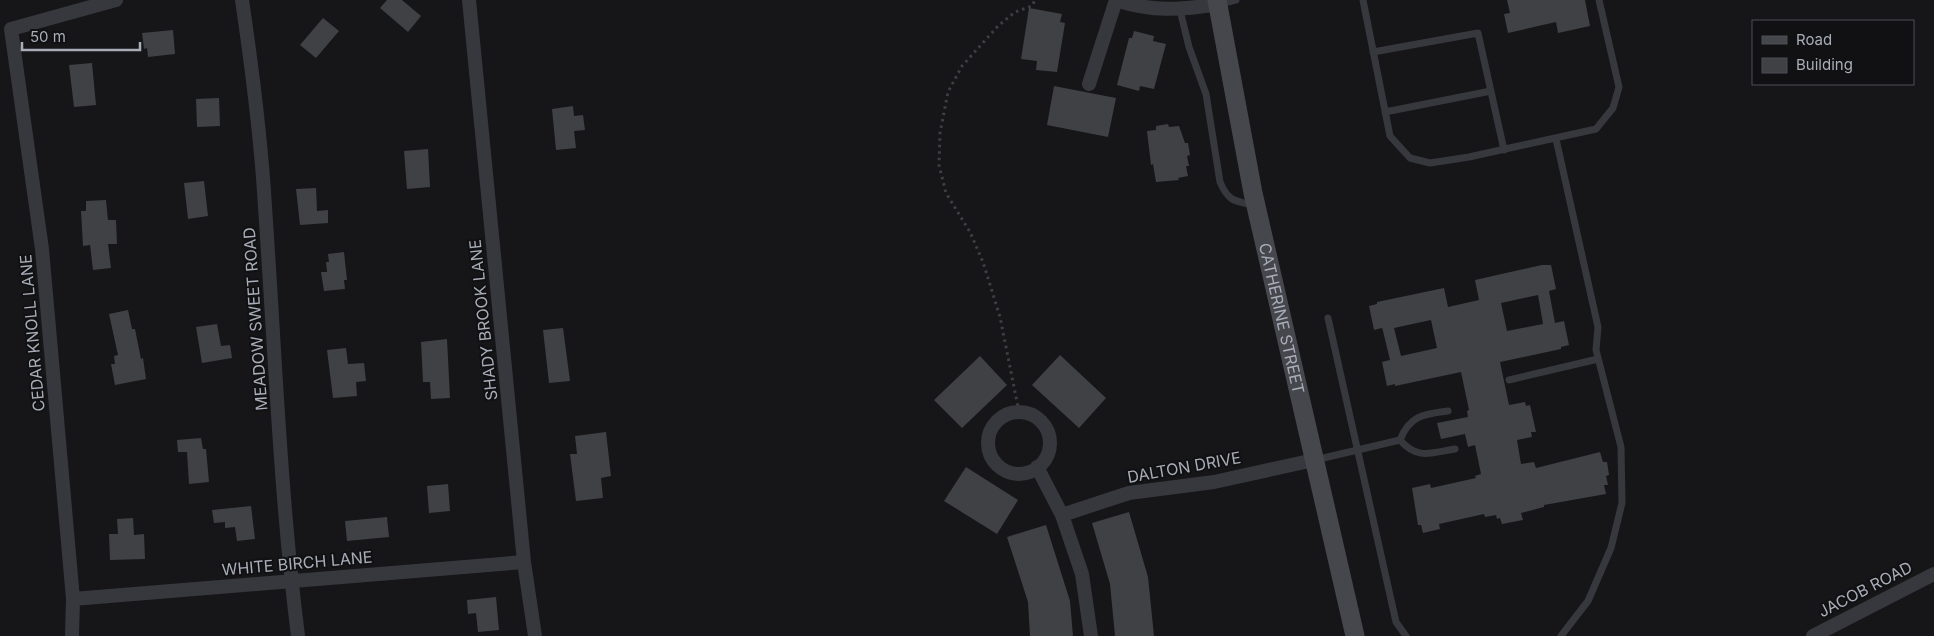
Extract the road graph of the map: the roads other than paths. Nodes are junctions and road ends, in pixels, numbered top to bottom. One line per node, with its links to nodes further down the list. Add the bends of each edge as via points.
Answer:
1 (116, 0): 29 (street, CEDAR KNOLL LANE, via 11,29 42,249)
2 (242, 0): 28 (street, MEADOW SWEET ROAD, via 265,205)
3 (469, 0): 26 (street, SHADY BROOK LANE)
4 (1116, 0): 8 (street, via 1145,8); 10 (street)
5 (1363, 0): 9 (lane)
6 (1599, 0): 13 (lane, via 1619,88 1613,108 1596,129)
7 (1224, 1): 8 (street); 15 (street, CATHERINE STREET)
8 (1180, 10): 15 (lane, via 1206,94 1220,182 1226,195 1235,201)
9 (1373, 52): 11 (lane, via 1478,33); 12 (lane)
10 (1089, 84)
11 (1491, 91): 12 (lane); 14 (lane)
12 (1385, 112): 14 (lane, via 1390,136 1410,158 1430,163)
13 (1556, 139): 14 (lane); 17 (lane, via 1598,327)
14 (1504, 150)
15 (1256, 206): 23 (street, CATHERINE STREET)
16 (1328, 318): 21 (lane)
17 (1598, 359): 18 (lane); 36 (lane, via 1621,446 1622,503 1611,548 1588,601)
18 (1509, 380)
19 (1448, 411): 20 (lane, via 1412,420)
20 (1400, 440): 21 (lane); 22 (lane, via 1418,454)
21 (1358, 448): 23 (lane); 35 (lane, via 1396,622)
22 (1455, 449)
23 (1314, 460): 25 (street, DALTON DRIVE, via 1214,482 1129,493); 34 (street, CATHERINE STREET)
24 (1038, 467): 24 (street, via 1020,474 1008,472 998,465 988,443 990,431 997,421 1007,414 1019,412 1041,420 1048,430 1050,442 1048,454); 25 (street)
25 (1062, 515): 33 (street, via 1082,574)
26 (524, 562): 28 (street, WHITE BIRCH LANE); 32 (street, SHADY BROOK LANE)
27 (1934, 574): 37 (street, JACOB ROAD)
28 (291, 580): 29 (street, WHITE BIRCH LANE); 31 (street, MEADOW SWEET ROAD)
29 (73, 599): 30 (street, CEDAR KNOLL LANE)
30 (72, 636)
31 (298, 636)
32 (535, 636)
33 (1091, 636)
34 (1355, 636)
35 (1406, 636)
36 (1561, 636)
37 (1813, 636)

